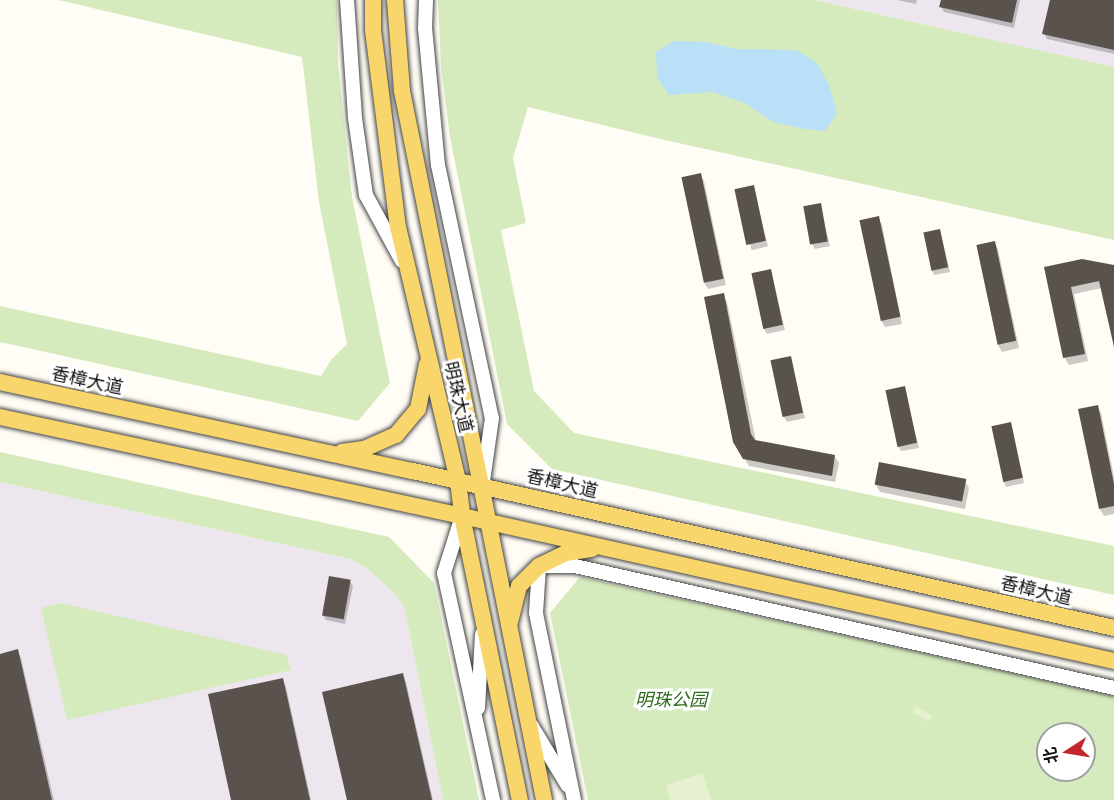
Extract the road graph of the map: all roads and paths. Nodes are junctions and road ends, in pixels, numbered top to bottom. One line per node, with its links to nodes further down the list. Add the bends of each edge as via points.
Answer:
1 (347, 0): 5 (street, via 355,118 366,195)
2 (373, 0): 5 (main road, 明珠大道, via 388,158)
3 (395, 0): 11 (main road, 明珠大道, via 402,92)
4 (426, 0): 11 (street, via 425,28 438,165 492,418)
5 (409, 274): 6 (main road, 明珠大道)
6 (429, 358): 9 (main road, via 418,410 396,435 364,449); 10 (main road, 明珠大道)
7 (0, 382): 9 (main road, 香樟大道)
8 (0, 417): 12 (main road)
9 (334, 454): 10 (main road, 香樟大道)
10 (458, 481): 11 (main road, 香樟大道); 12 (main road, 明珠大道)
11 (482, 486): 13 (main road, 明珠大道); 18 (main road, 香樟大道)
12 (462, 516): 13 (main road); 16 (main road, 明珠大道); 22 (street, via 444,573)
13 (488, 522): 14 (main road); 17 (main road, 明珠大道)
14 (601, 548): 15 (main road, via 567,553); 19 (main road)
15 (539, 566): 17 (main road, via 519,586); 20 (street, via 575,566); 23 (street, via 536,613)
16 (483, 620): 22 (street); 25 (main road, 明珠大道)
17 (508, 625): 21 (main road, 明珠大道)
18 (1114, 628)
19 (1114, 661)
20 (1114, 688)
21 (527, 718): 23 (street); 26 (main road, 明珠大道)
22 (477, 728): 24 (street)
23 (574, 798)
24 (493, 800)
25 (520, 800)
26 (544, 800)

